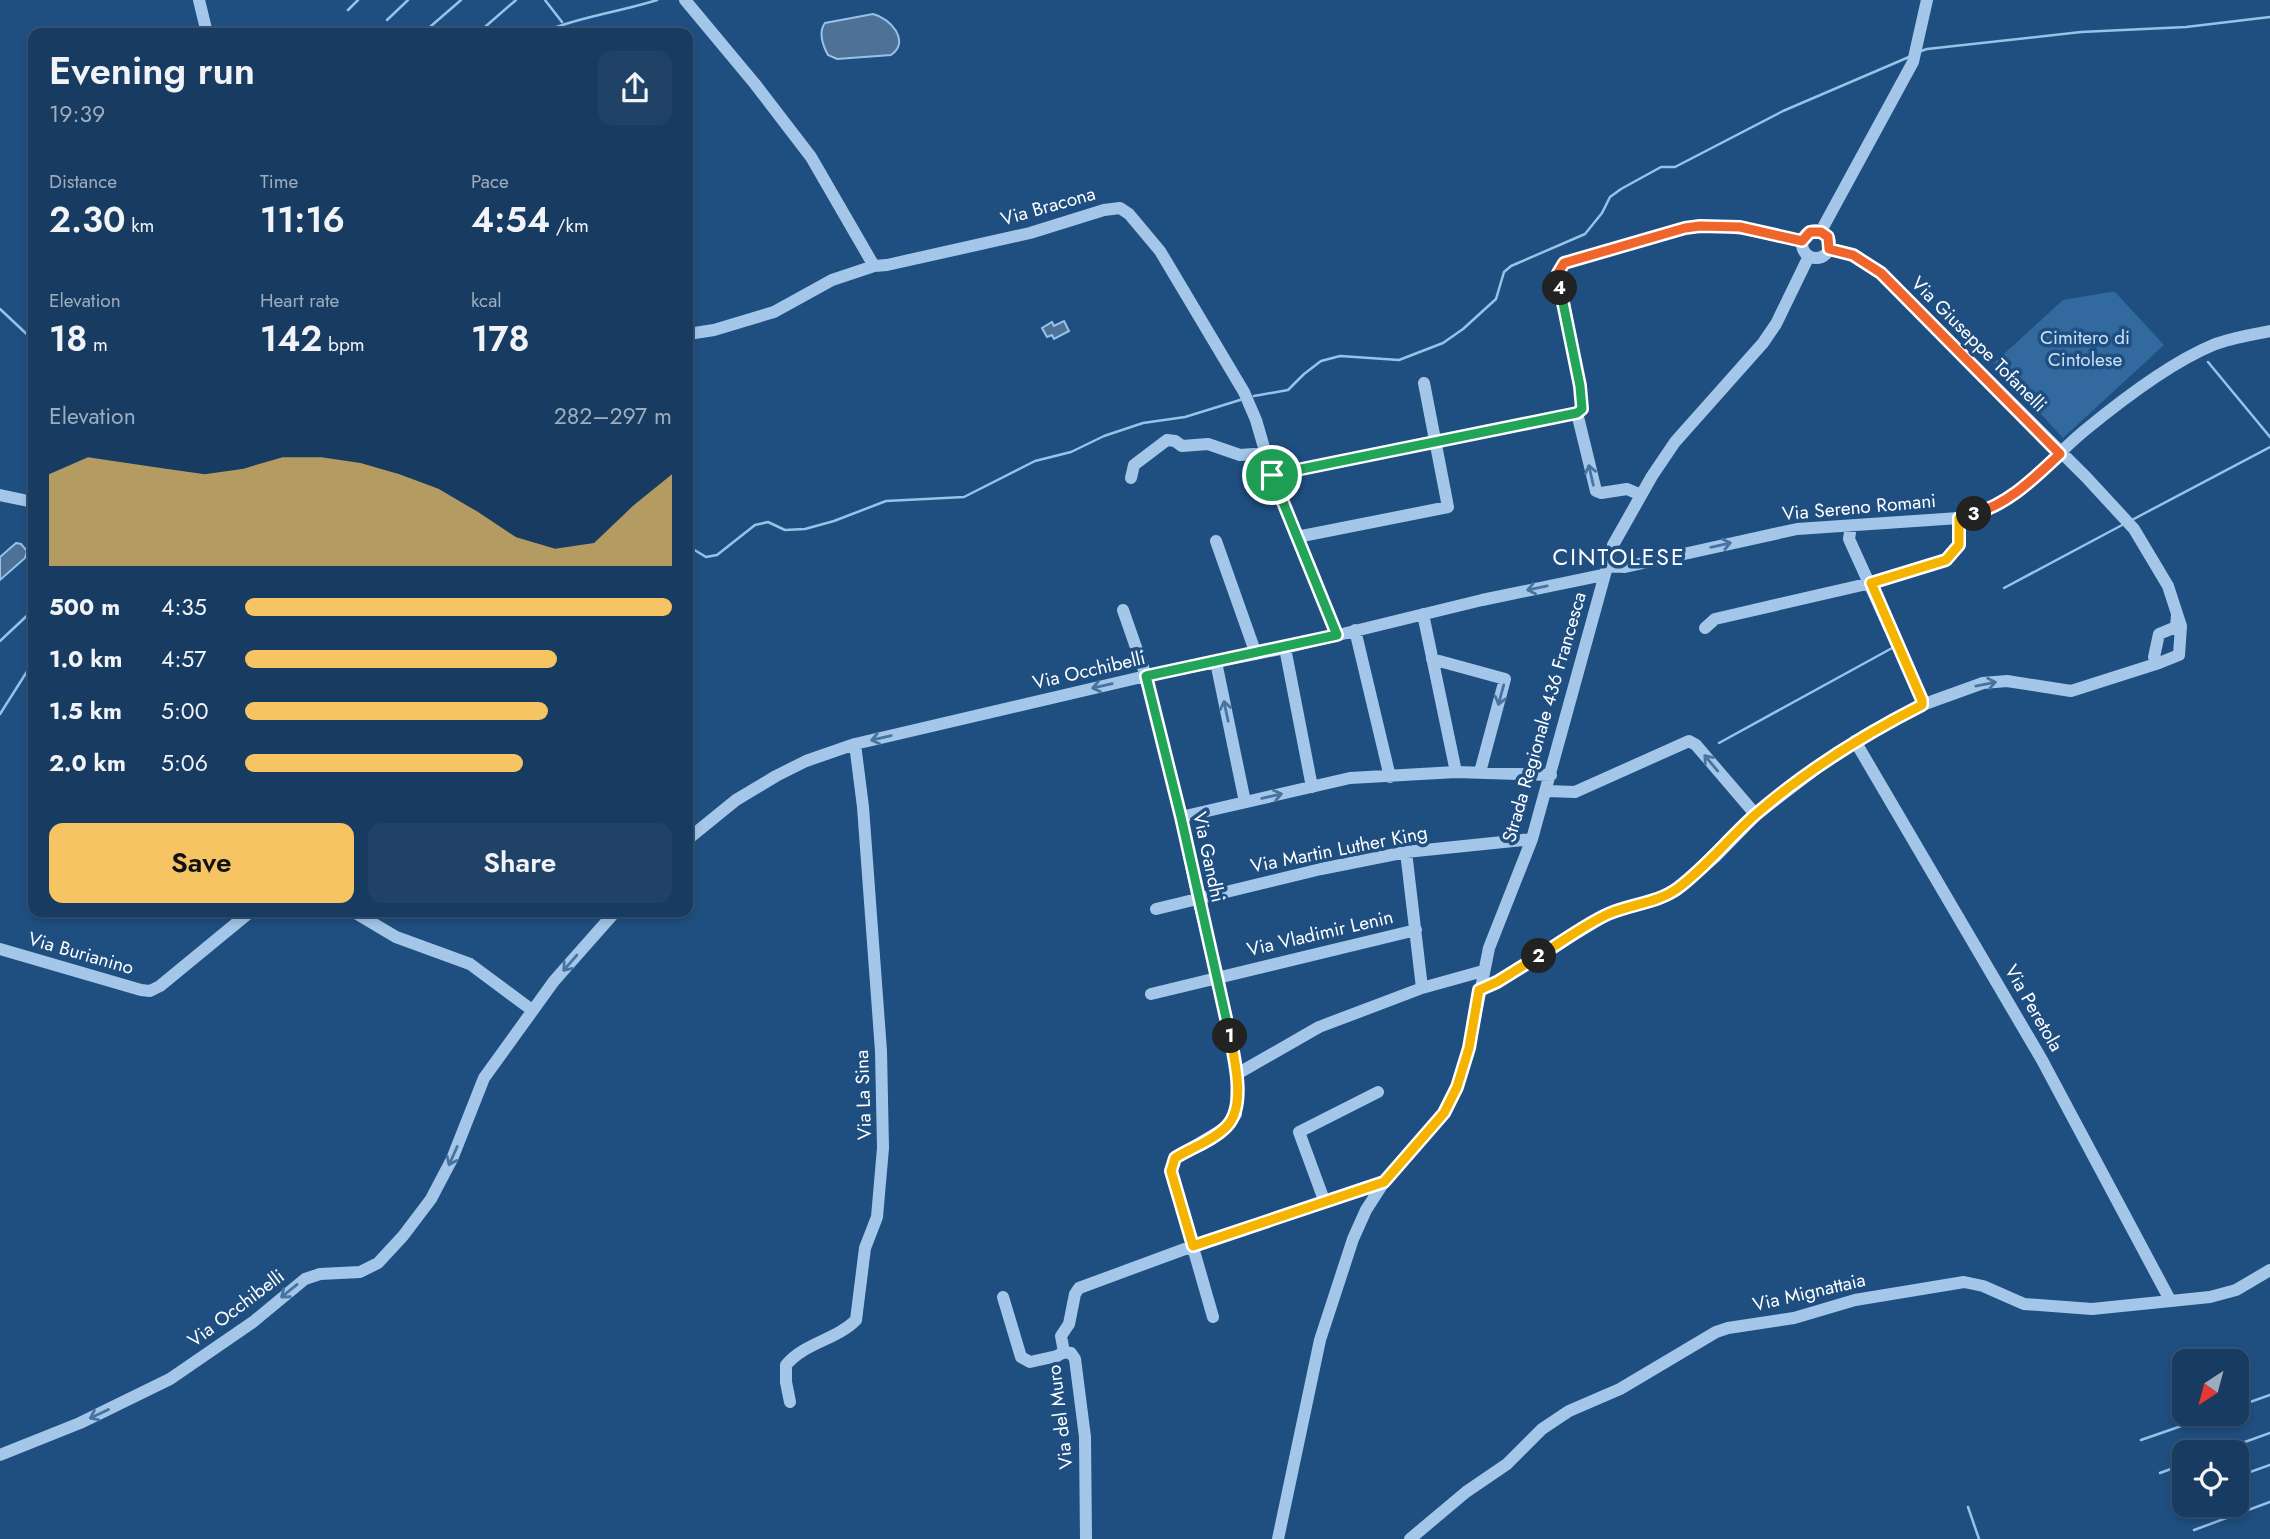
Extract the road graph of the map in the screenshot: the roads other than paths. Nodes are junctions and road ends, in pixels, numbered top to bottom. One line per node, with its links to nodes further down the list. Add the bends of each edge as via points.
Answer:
1 (199, 0): 4 (street)
2 (685, 0): 9 (street, via 811,157)
3 (1927, 0): 5 (street, via 1913,62)
4 (206, 28)
5 (1821, 232): 6 (street, via 1810,232); 7 (street, via 1828,237)
6 (1802, 241): 8 (street); 13 (street, via 1740,227 1700,226 1564,263 1558,273 1580,386 1582,409)
7 (1829, 249): 8 (street, via 1818,258); 16 (street, Via Giuseppe Tofanelli, via 1853,255 1881,273)
8 (1809, 256): 20 (street, Strada Regionale 436 Francesca, via 1776,324 1675,442)
9 (874, 266): 11 (street, via 832,280 774,312); 15 (street, Via Bracona, via 1030,233 1120,208 1143,228 1169,264 1244,392)
10 (2270, 331): 16 (street, Via Sereno Romani, via 2200,351 2119,403)
11 (693, 333)
12 (1424, 383): 14 (street)
13 (1577, 413): 14 (street); 20 (street, one-way to 13, via 1627,489 1596,491)
14 (1435, 441): 17 (street); 24 (street, via 1448,507)
15 (1267, 453): 17 (street, Via Bracona); 18 (street, via 1240,455 1216,445 1181,446 1167,440 1134,465)
16 (2060, 454): 22 (street, Via Sereno Romani, via 2002,503); 30 (street, Via Giuseppe Tofanelli, via 2130,524 2165,578)
17 (1272, 475): 24 (street, Via Bracona)
18 (1131, 478)
19 (0, 495): 21 (street)
20 (1641, 495): 26 (street, Strada Regionale 436 Francesca, via 1613,545)
21 (28, 501)
22 (1959, 518): 23 (street, Via Sereno Romani); 27 (street, via 1959,545 1946,560)
23 (1851, 526): 26 (street, Via Sereno Romani, one-way to 23, via 1797,528); 27 (street, via 1849,539)
24 (1297, 537): 33 (street, Via Bracona)
25 (1216, 541): 35 (street)
26 (1605, 570): 29 (street, Via Occhibelli, one-way to 29); 45 (street, Strada Regionale 436 Francesca)
27 (1871, 583): 31 (street, via 1715,619); 40 (street)
28 (1123, 610): 39 (street, Via Gandhi)
29 (1423, 614): 32 (street, Via Occhibelli); 36 (street)
30 (2177, 615): 38 (street, via 2176,627 2159,634 2154,657); 38 (street, Via Giuseppe Tofanelli, via 2179,655)
31 (1705, 628)
32 (1355, 629): 33 (street, Via Occhibelli); 46 (street)
33 (1337, 635): 34 (street, Via Occhibelli)
34 (1285, 648): 35 (street, Via Occhibelli); 47 (street)
35 (1256, 654): 37 (street, Via Occhibelli)
36 (1432, 659): 43 (street); 44 (street, one-way to 44, via 1505,679)
37 (1216, 662): 39 (street, Via Occhibelli); 49 (street, one-way to 37)
38 (2159, 663): 40 (street, one-way to 38, via 1983,683 2007,681 2071,691)
39 (1146, 676): 42 (street, Via Occhibelli, one-way to 42); 51 (street, Via Gandhi)
40 (1922, 705): 41 (street)
41 (1855, 741): 50 (street); 75 (street, Via Peretola, via 2042,1059)
42 (855, 744): 52 (street, Via Occhibelli, via 776,776 736,800); 78 (street, Via La Sina, via 881,1051 880,1189 877,1217 864,1248 856,1320 794,1355 786,1365)
43 (1456, 772): 44 (street); 46 (street)
44 (1480, 772): 45 (street)
45 (1551, 775): 48 (street, Strada Regionale 436 Francesca)
46 (1390, 777): 47 (street, via 1350,778)
47 (1312, 787): 49 (street, one-way to 47)
48 (1547, 792): 50 (street, one-way to 48, via 1689,741 1575,792); 53 (street, Strada Regionale 436 Francesca)
49 (1245, 802): 51 (street)
50 (1756, 815): 65 (street, via 1676,890 1608,914)
51 (1181, 817): 55 (street, Via Gandhi)
52 (693, 835)
53 (1532, 838): 54 (street, Via Martin Luther King); 62 (street, Strada Regionale 436 Francesca)
54 (1406, 852): 55 (street, Via Martin Luther King); 60 (street)
55 (1198, 899): 56 (street, Via Martin Luther King); 63 (street, Via Gandhi)
56 (1156, 909)
57 (244, 917): 61 (street, Via Burianino, via 150,991)
58 (362, 917): 67 (street, via 396,937 470,964)
59 (611, 917): 67 (street, Via Occhibelli, one-way to 67)
60 (1416, 930): 63 (street, Via Vladimir Lenin); 64 (street)
61 (0, 949)
62 (1483, 971): 64 (street); 65 (street, Strada Regionale 436 Francesca)
63 (1218, 977): 66 (street, Via Vladimir Lenin); 68 (street, Via Gandhi)
64 (1422, 988): 68 (street, via 1320,1027)
65 (1479, 990): 70 (street, Strada Regionale 436 Francesca, via 1457,1087 1444,1113)
66 (1151, 994)
67 (532, 1010): 79 (street, Via Occhibelli, one-way to 79, via 484,1078 431,1199 378,1263 360,1272 305,1279 253,1322 170,1379)
68 (1237, 1074): 72 (street, Via Gandhi, via 1236,1114 1225,1128 1175,1158 1171,1171)
69 (1378, 1092): 71 (street, via 1299,1132)
70 (1384, 1182): 71 (street, Via del Muro); 81 (street, Strada Regionale 436 Francesca, via 1353,1239 1320,1340)
71 (1324, 1200): 72 (street, Via del Muro)
72 (1193, 1246): 76 (street); 77 (street, Via del Muro, via 1079,1288 1061,1336)
73 (2270, 1270): 75 (street, Via Mignattaia, via 2226,1293)
74 (1003, 1297): 77 (street, via 1021,1357 1030,1362)
75 (2170, 1300): 82 (street, Via Mignattaia, via 2092,1309 2037,1307 1964,1282 1728,1328 1560,1417)
76 (1213, 1317)
77 (1064, 1352): 80 (street, Via del Muro, via 1075,1359 1084,1437)
78 (790, 1402)
79 (0, 1455)
80 (1086, 1539)
81 (1278, 1539)
82 (1410, 1539)

